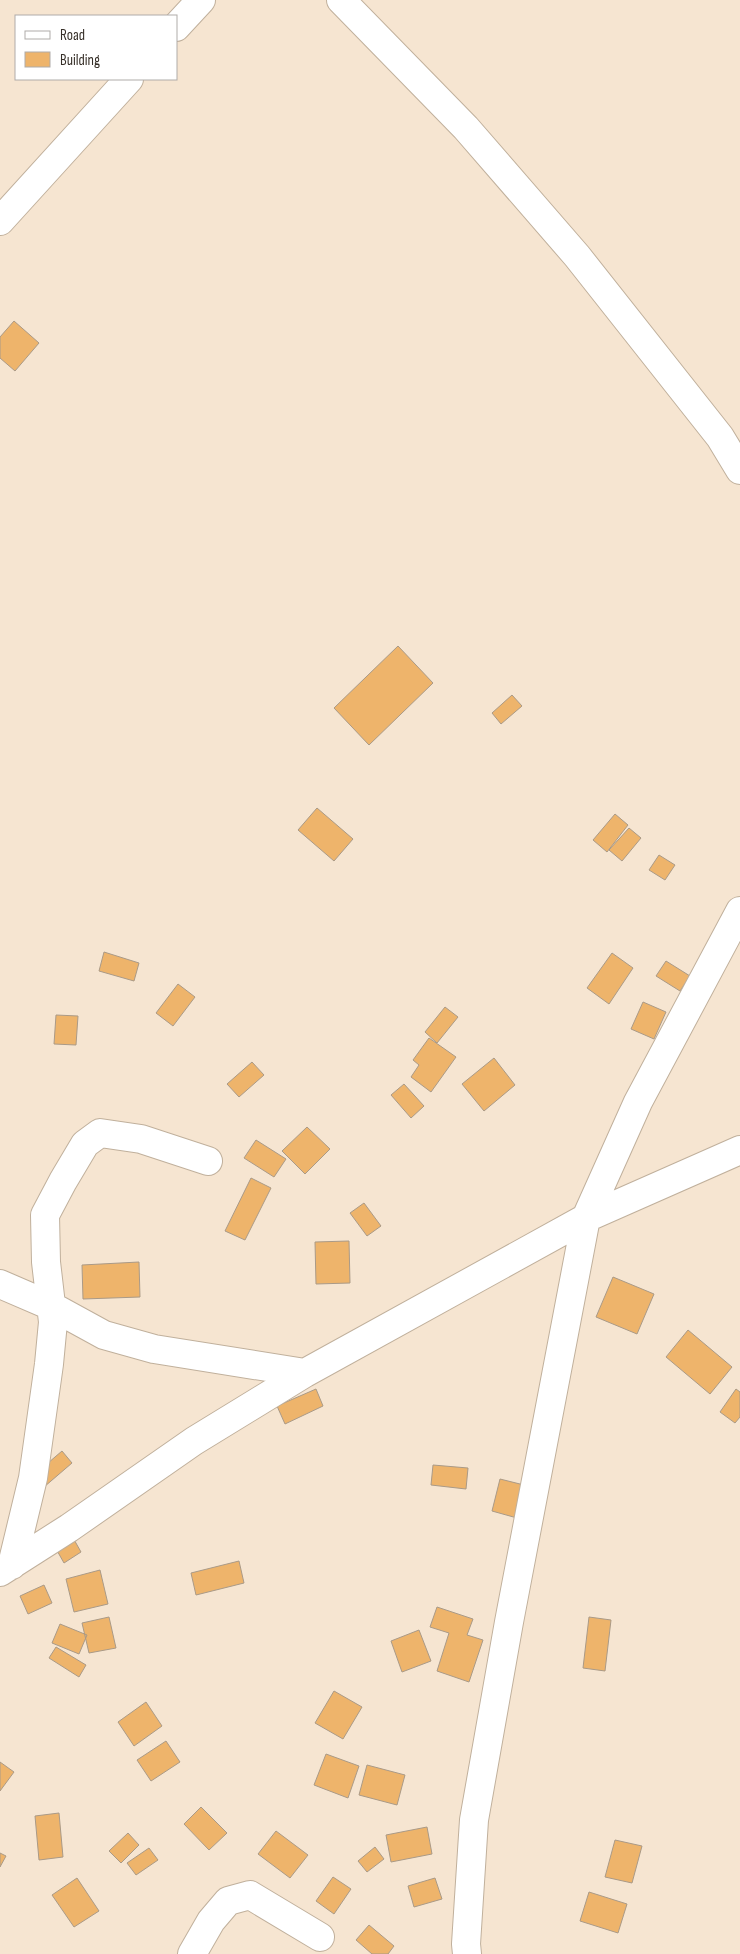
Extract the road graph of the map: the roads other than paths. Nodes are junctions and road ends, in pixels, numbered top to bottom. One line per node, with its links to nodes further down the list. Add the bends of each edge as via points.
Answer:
1 (201, 0): 3 (street)
2 (342, 0): 6 (street, via 466,128 577,256 720,437)
3 (178, 25)
4 (128, 80): 5 (street)
5 (0, 221)
6 (740, 470)
7 (740, 911): 10 (street, via 638,1102)
8 (740, 1150): 10 (street)
9 (208, 1161): 12 (street, via 141,1139 100,1133 85,1144 45,1215)
10 (586, 1218): 13 (street); 17 (street, via 510,1612 474,1820)
11 (0, 1284): 12 (street)
12 (51, 1306): 13 (street, via 104,1335 154,1349); 14 (street, via 53,1322 49,1364 33,1478)
13 (305, 1373): 14 (street, via 194,1441)
14 (6, 1568)
15 (320, 1937): 16 (street, via 250,1895 228,1901 211,1921)
16 (192, 1954)
17 (467, 1954)

